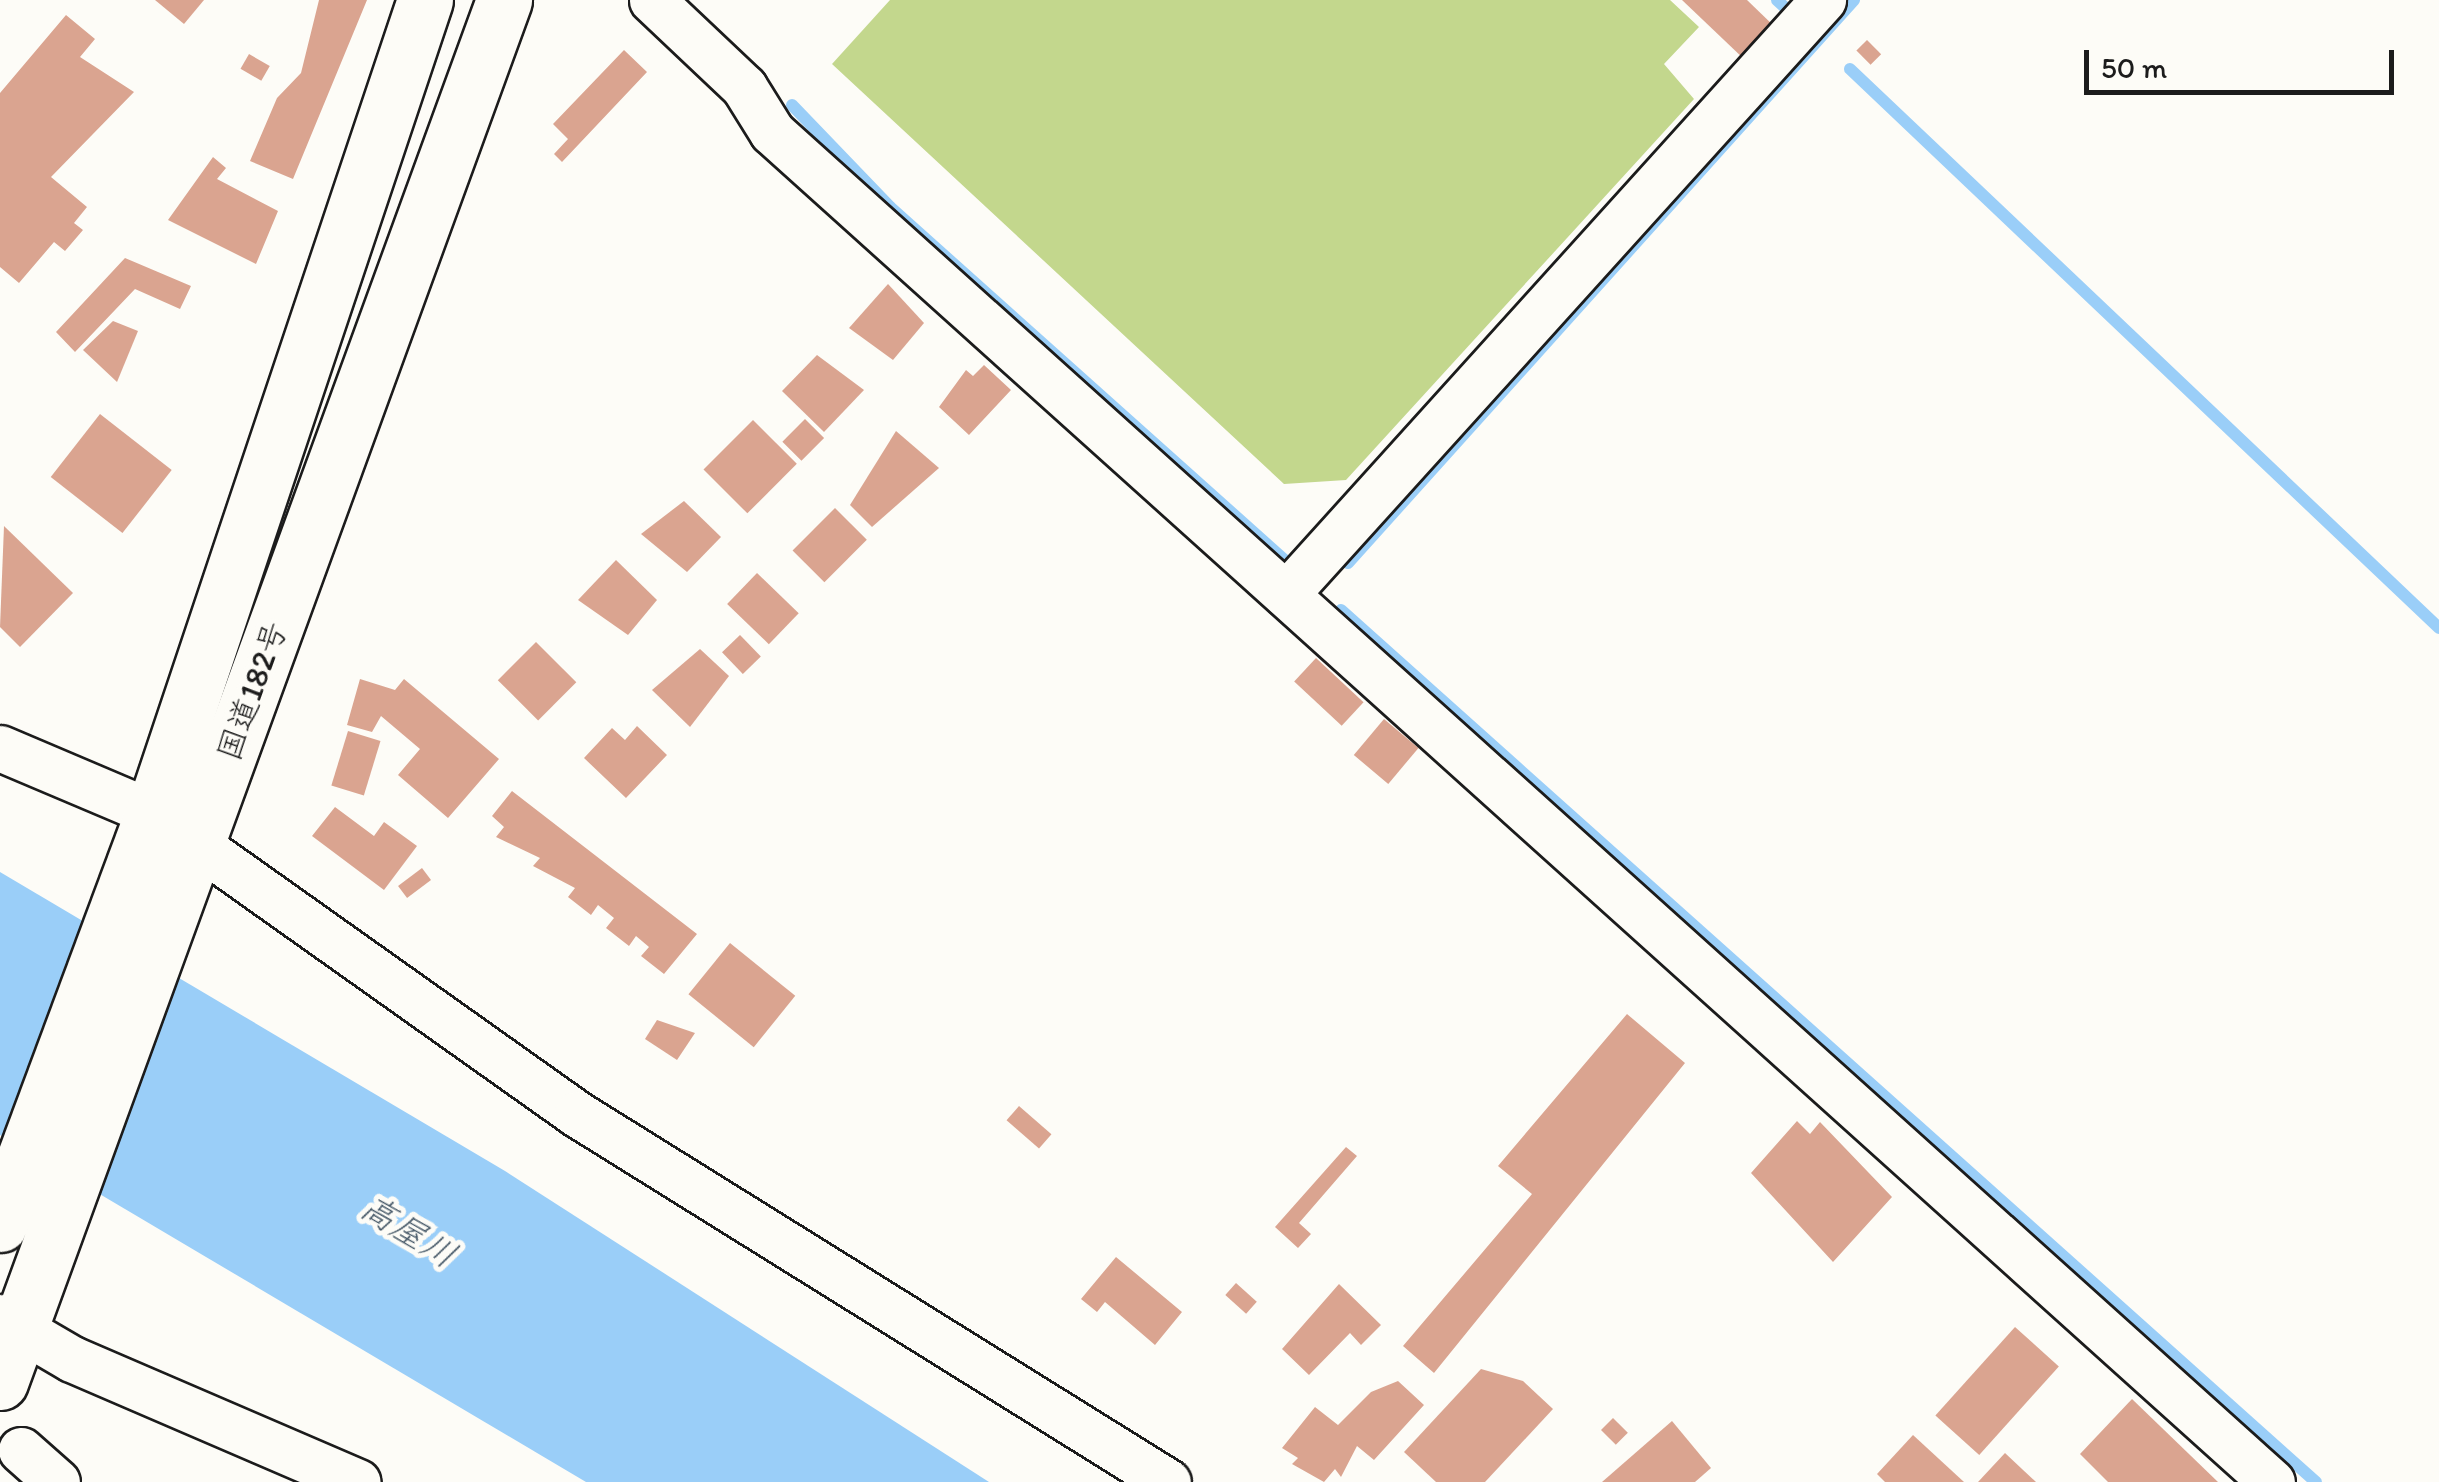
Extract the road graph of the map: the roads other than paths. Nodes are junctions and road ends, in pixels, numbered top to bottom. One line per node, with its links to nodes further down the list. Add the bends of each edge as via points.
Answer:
1 (425, 0): 7 (highway, 国道182号)
2 (504, 0): 8 (highway, 国道182号)
3 (652, 0): 5 (street, via 744,87 772,132)
4 (1823, 0): 5 (street)
5 (1286, 594): 17 (street)
6 (0, 748): 7 (street)
7 (152, 813): 8 (street); 9 (highway, 国道182号)
8 (196, 846): 9 (highway, 国道182号); 16 (street, via 576,1114)
9 (156, 882): 10 (highway, 国道182号); 11 (highway, 国道182号)
10 (0, 1224)
11 (18, 1310): 12 (highway, 国道182号); 15 (street)
12 (0, 1382)
13 (21, 1450): 14 (street)
14 (57, 1482)
15 (358, 1482)
16 (1168, 1482)
17 (2272, 1482)

